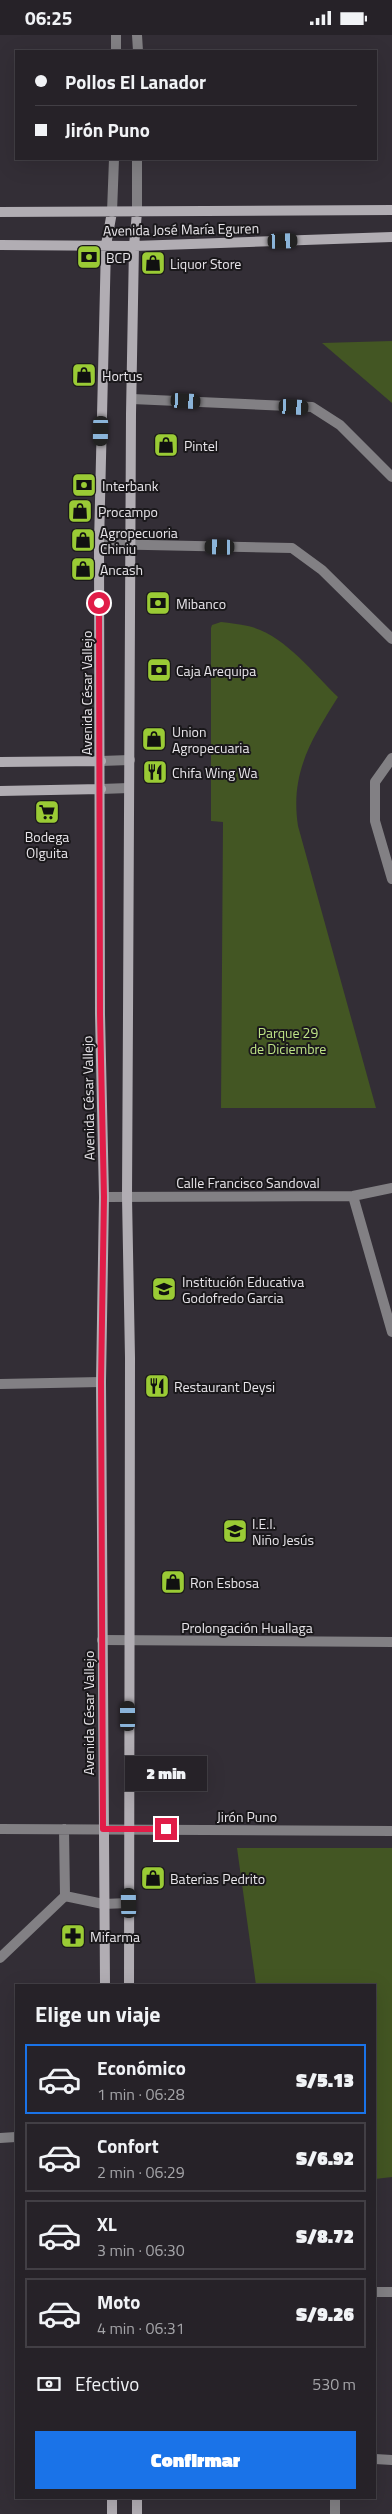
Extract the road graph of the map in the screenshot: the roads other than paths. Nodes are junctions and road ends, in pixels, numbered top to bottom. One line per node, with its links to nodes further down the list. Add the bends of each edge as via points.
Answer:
1 (116, 35): 3 (street)
2 (137, 35): 4 (street)
3 (116, 50)
4 (138, 50)
5 (114, 160): 9 (street)
6 (137, 160): 10 (street)
7 (392, 210): 10 (main road, Avenida José María Eguren)
8 (0, 212): 9 (main road, Avenida José María Eguren)
9 (112, 212): 10 (main road, Avenida José María Eguren); 13 (main road, Avenida César Vallejo)
10 (137, 212): 14 (main road)
11 (392, 237): 14 (main road, Avenida José María Eguren)
12 (0, 245): 13 (main road, Avenida José María Eguren)
13 (106, 245): 14 (main road, Avenida José María Eguren); 17 (main road, Avenida César Vallejo)
14 (134, 246): 15 (main road)
15 (132, 399): 16 (street, via 312,407 340,425); 18 (main road)
16 (392, 477)
17 (99, 544): 18 (street); 22 (main road, Avenida César Vallejo)
18 (131, 546): 19 (street, via 292,547 322,570); 21 (main road)
19 (392, 639)
20 (392, 758): 27 (street, via 375,782 375,821)
21 (130, 760): 22 (street); 24 (main road)
22 (101, 761): 23 (main road); 25 (main road, Avenida César Vallejo)
23 (0, 762)
24 (130, 788): 25 (street); 31 (main road)
25 (100, 789): 26 (main road); 30 (main road, Avenida César Vallejo)
26 (0, 791)
27 (392, 879)
28 (392, 1187): 29 (street, Calle Francisco Sandoval)
29 (353, 1196): 31 (street, Calle Francisco Sandoval); 32 (street)
30 (104, 1197): 31 (street, Calle Francisco Sandoval); 33 (main road, Avenida César Vallejo)
31 (127, 1197): 36 (main road)
32 (392, 1332)
33 (101, 1382): 34 (street); 35 (main road, Avenida César Vallejo)
34 (0, 1384)
35 (102, 1639): 36 (street, Prolongación Huallaga); 40 (main road, Avenida César Vallejo)
36 (129, 1640): 37 (street, Prolongación Huallaga); 41 (main road)
37 (392, 1642)
38 (0, 1829): 39 (street, Jirón Puno)
39 (64, 1829): 40 (street, Jirón Puno); 43 (street)
40 (103, 1829): 41 (street, Jirón Puno); 44 (main road, Avenida César Vallejo)
41 (128, 1829): 42 (street, Jirón Puno); 45 (main road)
42 (392, 1831)
43 (66, 1896): 44 (street); 46 (street)
44 (103, 1903): 45 (street); 47 (main road, Avenida César Vallejo)
45 (129, 1903): 48 (main road)
46 (0, 1958)
47 (105, 1984)
48 (129, 1984)
49 (15, 2137): 50 (street)
50 (0, 2138)
51 (376, 2291): 52 (street)
52 (392, 2292)
53 (376, 2459): 54 (street)
54 (392, 2460)
55 (112, 2499): 58 (main road)
56 (136, 2499): 59 (main road)
57 (335, 2499): 60 (street)
58 (112, 2514)
59 (137, 2514)
60 (335, 2514)

